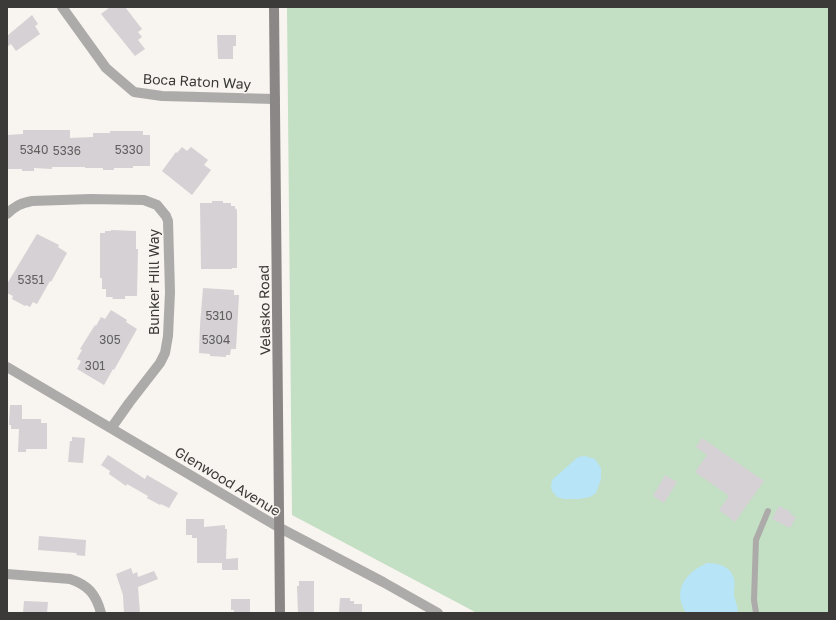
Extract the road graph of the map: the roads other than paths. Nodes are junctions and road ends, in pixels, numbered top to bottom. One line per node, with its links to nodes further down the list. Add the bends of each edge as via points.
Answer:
1 (62, 7): 3 (street, Boca Raton Way, via 106,68 134,92 162,96)
2 (274, 7): 3 (street, Velasko Road)
3 (275, 99): 8 (street, Velasko Road)
4 (7, 214): 6 (street, Bunker Hill Way, via 23,202 99,199 144,200 157,205 166,216 170,292 165,353)
5 (7, 367): 6 (street, Glenwood Avenue)
6 (112, 427): 8 (street, Glenwood Avenue)
7 (768, 511): 13 (lane, via 756,540)
8 (280, 528): 11 (street, Velasko Road); 12 (street, Glenwood Avenue)
9 (7, 574): 10 (street, via 79,582 94,594)
10 (101, 613)
11 (280, 613)
12 (438, 613)
13 (756, 613)

